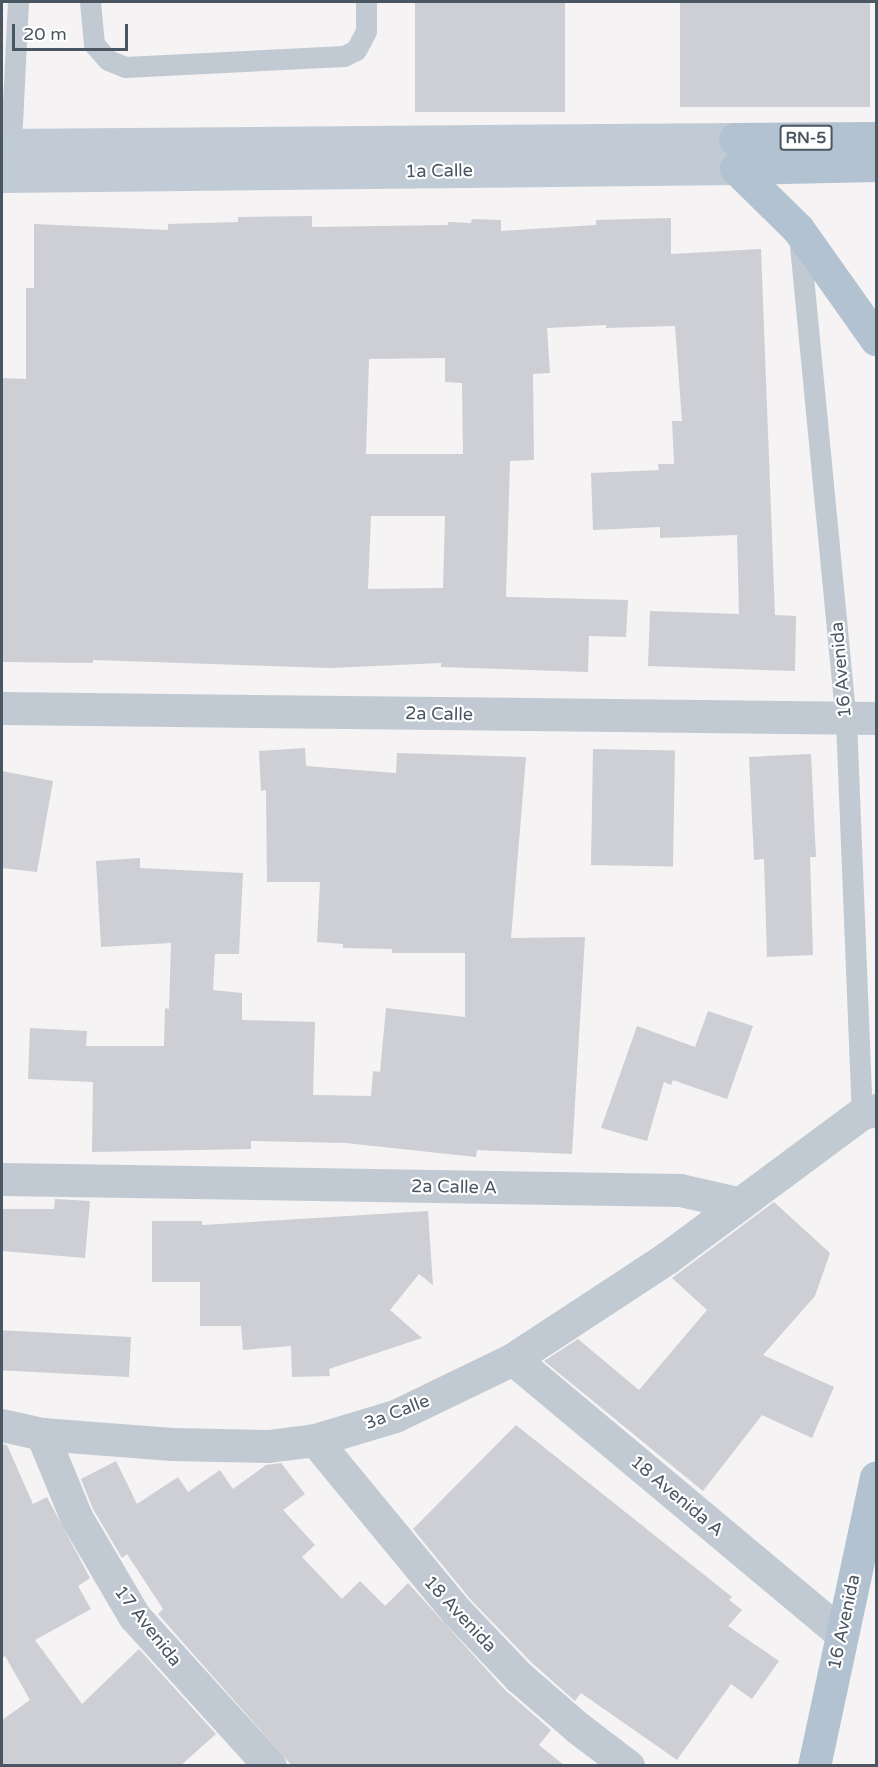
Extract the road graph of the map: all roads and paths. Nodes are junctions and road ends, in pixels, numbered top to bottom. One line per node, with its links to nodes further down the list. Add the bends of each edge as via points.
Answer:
1 (18, 2): 5 (lane)
2 (90, 2): 3 (lane, via 94,44 108,60 125,67 344,56 361,42)
3 (366, 2)
4 (876, 138): 6 (main road, 1a Calle / RN-5)
5 (6, 145): 6 (main road, 1a Calle / RN-5)
6 (736, 153): 7 (main road, 1a Calle / RN-5); 8 (main road, 1a Calle / RN-5); 9 (main road)
7 (876, 165)
8 (2, 176)
9 (798, 229): 10 (main road); 12 (lane, 16 Avenida)
10 (876, 339)
11 (2, 708): 12 (street, 2a Calle)
12 (861, 719): 13 (lane, 16 Avenida)
13 (869, 1112): 15 (street)
14 (2, 1179): 15 (street, 2a Calle A, via 680,1190)
15 (737, 1203): 16 (street, 3a Calle, via 668,1257)
16 (513, 1359): 19 (street, 3a Calle, via 395,1416); 21 (street, 18 Avenida A)
17 (2, 1425): 18 (street, 3a Calle)
18 (42, 1434): 19 (street, 3a Calle, via 218,1446 268,1446); 22 (street, 17 Avenida, via 76,1517 134,1616)
19 (315, 1440): 23 (street, 18 Avenida, via 457,1612 519,1677)
20 (876, 1478): 21 (main road, 16 Avenida)
21 (841, 1634): 24 (main road, 16 Avenida)
22 (270, 1766)
23 (628, 1766)
24 (814, 1766)

